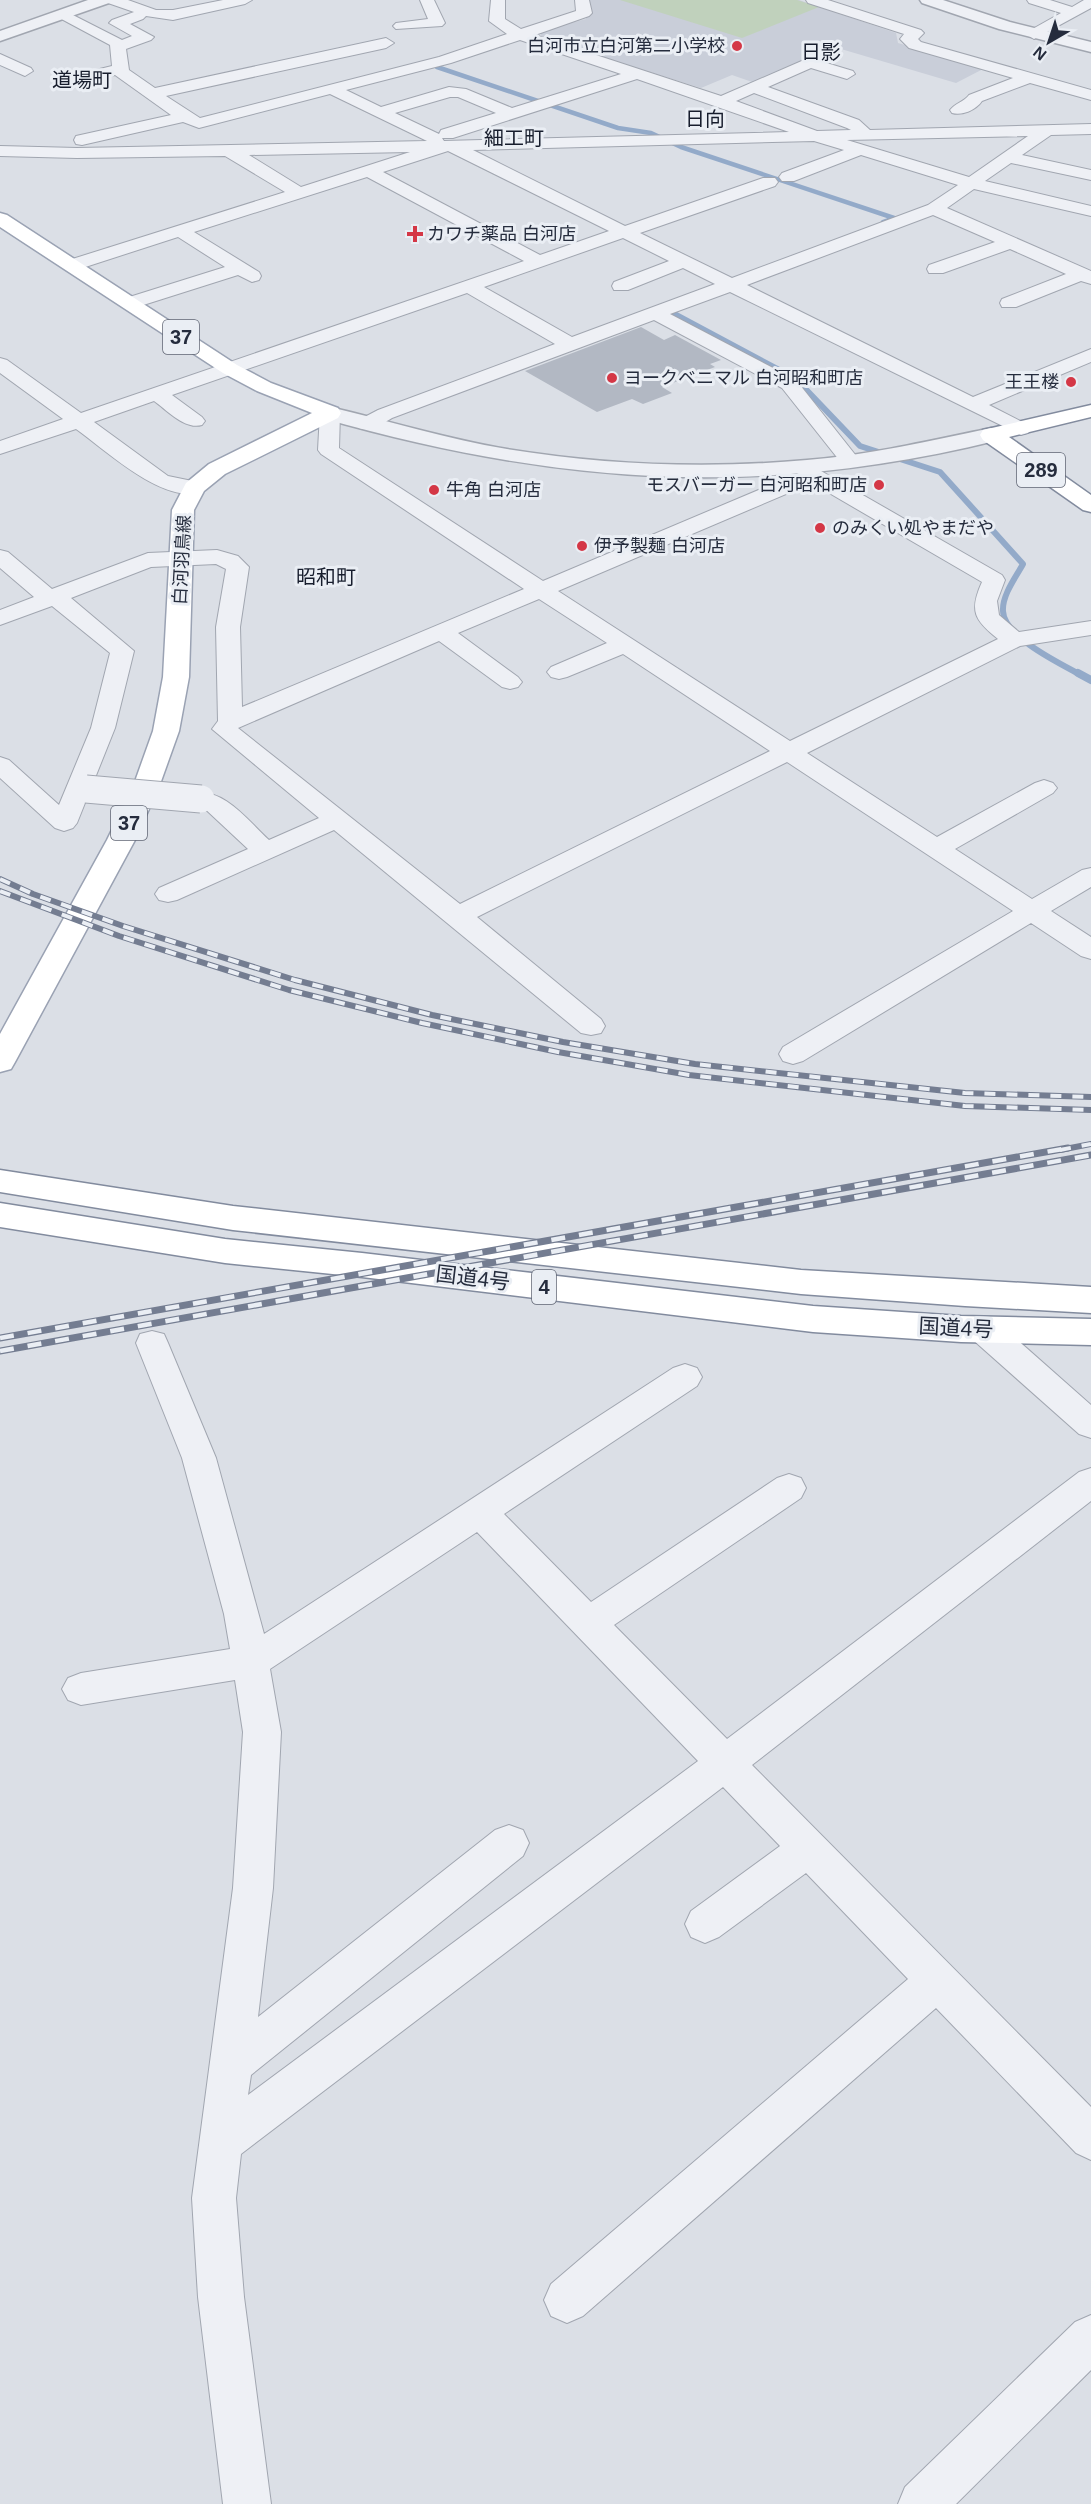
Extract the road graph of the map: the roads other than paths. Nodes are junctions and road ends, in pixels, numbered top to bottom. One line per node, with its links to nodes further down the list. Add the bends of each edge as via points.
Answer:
1 (103, 0): 13 (street)
2 (113, 0): 11 (street)
3 (246, 0): 11 (street, via 183,15)
4 (428, 0): 14 (street, via 437,23)
5 (498, 0): 15 (street, via 496,21)
6 (582, 0): 15 (street, via 584,13)
7 (813, 0): 28 (street, via 916,33 908,39 915,45)
8 (928, 0): 16 (street)
9 (1035, 0): 12 (street)
10 (1091, 2): 12 (street)
11 (150, 12): 19 (street, via 117,23 146,37)
12 (1074, 12): 16 (street)
13 (62, 15): 17 (street); 19 (street)
14 (401, 26)
15 (518, 34): 25 (street); 26 (street)
16 (1034, 34): 20 (street)
17 (0, 36)
18 (386, 43): 22 (street)
19 (118, 46): 23 (street)
20 (1091, 47)
21 (0, 59): 24 (street)
22 (309, 59): 30 (street); 34 (street)
23 (121, 69): 29 (street); 34 (street)
24 (25, 71)
25 (400, 71): 30 (street); 33 (street)
26 (636, 74): 36 (street); 39 (street)
27 (847, 74): 31 (street, via 810,63)
28 (1028, 78): 35 (street); 37 (street, via 975,98)
29 (77, 79)
30 (351, 84): 32 (street)
31 (754, 87): 36 (street); 40 (street)
32 (331, 89): 38 (street); 42 (street, via 199,123)
33 (449, 92): 38 (street); 39 (street, via 459,92)
34 (152, 94): 42 (street)
35 (1091, 95)
36 (721, 102): 44 (street)
37 (958, 110)
38 (380, 112): 50 (street)
39 (512, 114): 50 (street)
40 (826, 114): 44 (street); 48 (street, via 853,124)
41 (1082, 114): 46 (street)
42 (185, 117): 43 (street)
43 (167, 121): 52 (street); 53 (street)
44 (794, 129): 47 (street)
45 (1091, 129): 46 (street)
46 (1050, 130): 48 (street); 49 (street); 59 (street)
47 (814, 136): 48 (street); 50 (street); 57 (street)
48 (861, 140): 51 (street, via 916,141); 63 (street); 65 (street)
49 (1091, 140)
50 (441, 143): 54 (street); 61 (street, via 440,148); 71 (street)
51 (962, 150)
52 (34, 151): 55 (street); 56 (street)
53 (209, 151): 54 (street); 56 (street)
54 (230, 151): 66 (street)
55 (4, 152)
56 (72, 153): 60 (street)
57 (784, 153)
58 (984, 154): 59 (street)
59 (1007, 158): 62 (street); 65 (street)
60 (102, 171)
61 (369, 171): 66 (street); 73 (street)
62 (1091, 175)
63 (788, 177)
64 (770, 182): 71 (street)
65 (971, 183): 67 (street); 68 (street)
66 (299, 193): 70 (street)
67 (934, 209): 72 (street); 79 (street)
68 (1091, 211)
69 (0, 219): 75 (main road, 37)
70 (180, 231): 75 (street); 81 (street, via 246,273)
71 (625, 233): 73 (street); 74 (street)
72 (1011, 243): 76 (street); 77 (street)
73 (540, 262): 80 (street)
74 (683, 262): 78 (street); 79 (street)
75 (73, 266): 81 (main road, 37)
76 (936, 270)
77 (1086, 276): 82 (street)
78 (621, 286)
79 (732, 286): 83 (street); 89 (street)
80 (470, 287): 84 (street); 87 (street)
81 (130, 303): 87 (main road, 37)
82 (1010, 303)
83 (656, 314): 84 (street); 98 (street, via 789,384)
84 (572, 345): 94 (street)
85 (1091, 355): 89 (street)
86 (0, 364): 92 (street)
87 (230, 369): 88 (street); 91 (main road, 37)
88 (157, 394): 92 (street); 93 (street)
89 (973, 405): 95 (street)
90 (1091, 411): 95 (main road, 289)
91 (330, 413): 94 (street); 100 (main road, 白河羽鳥線 / 37, via 235,458); 104 (street, via 328,450)
92 (79, 420): 97 (street); 100 (street, via 161,481)
93 (195, 421)
94 (366, 424): 99 (street, via 469,450 575,465 688,472)
95 (1021, 429): 96 (main road, 289)
96 (991, 435): 98 (street); 101 (main road, 289)
97 (0, 448)
98 (850, 460): 99 (street)
99 (810, 471): 104 (street); 109 (street, via 994,580 985,613)
100 (194, 488): 103 (main road, 白河羽鳥線 / 37, via 183,510)
101 (1091, 505)
102 (0, 557): 105 (street)
103 (182, 558): 105 (street, via 148,560); 113 (street, via 217,557 238,567 228,627); 128 (main road, 白河羽鳥線 / 37, via 176,677 166,732 121,840)
104 (543, 589): 108 (street); 110 (street)
105 (52, 598): 106 (street); 117 (street, via 122,651 103,728)
106 (0, 618)
107 (1091, 627): 109 (street)
108 (441, 632): 112 (street); 113 (street)
109 (1014, 640): 114 (street)
110 (626, 644): 111 (street); 114 (street)
111 (559, 672)
112 (510, 682)
113 (230, 721): 118 (street, via 224,729)
114 (787, 750): 119 (street); 124 (street)
115 (0, 765): 117 (street, via 64,823)
116 (1044, 788): 119 (street)
117 (82, 789): 120 (street, bridge, via 211,801)
118 (336, 820): 120 (street); 124 (street)
119 (937, 848): 123 (street)
120 (266, 851): 122 (street)
121 (1091, 876): 123 (street)
122 (168, 894)
123 (1033, 911): 125 (street); 127 (street)
124 (458, 916): 126 (street)
125 (1091, 950)
126 (591, 1026)
127 (793, 1054)
128 (0, 1062)
129 (0, 1181): 131 (main road, 国道4号 / 4, via 233,1218 801,1282)
130 (0, 1215): 132 (main road, 国道4号 / 4, via 225,1251 813,1319)
131 (1091, 1299)
132 (984, 1330): 133 (main road, 国道4号 / 4); 136 (street)
133 (1091, 1332)
134 (152, 1343): 141 (street, via 199,1458 242,1614)
135 (685, 1377): 139 (street)
136 (1091, 1425)
137 (1091, 1482): 143 (street)
138 (789, 1488): 140 (street)
139 (479, 1511): 140 (street); 141 (street)
140 (588, 1623): 143 (street)
141 (250, 1662): 142 (street); 148 (street, via 262,1732 252,1888)
142 (81, 1689)
143 (726, 1764): 145 (street); 150 (street)
144 (509, 1843): 148 (street)
145 (808, 1849): 146 (street); 147 (street)
146 (705, 1924)
147 (937, 1981): 149 (street); 151 (street)
148 (230, 2065): 150 (street)
149 (1091, 2138)
150 (221, 2142): 153 (street, via 214,2198 221,2297)
151 (567, 2300)
152 (1091, 2338): 154 (street)
153 (247, 2504)
154 (922, 2504)

